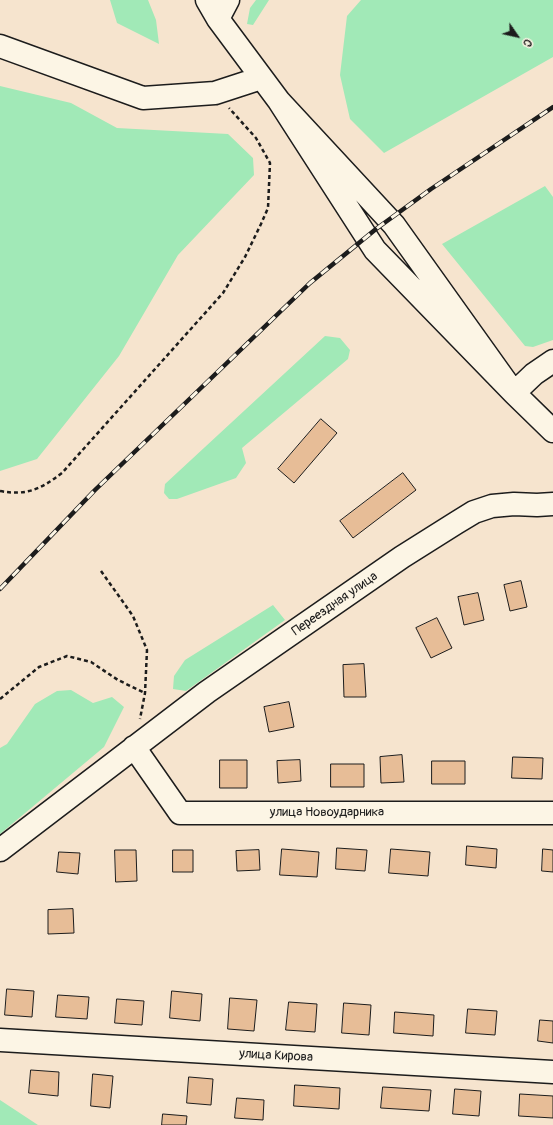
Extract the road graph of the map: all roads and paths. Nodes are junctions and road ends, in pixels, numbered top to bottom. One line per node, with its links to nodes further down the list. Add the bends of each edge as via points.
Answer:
1 (207, 0): 3 (street)
2 (228, 0): 3 (street)
3 (218, 19): 5 (street)
4 (0, 46): 6 (street, via 143,98)
5 (261, 78): 6 (street); 7 (street)
6 (215, 93): 11 (path, via 256,138 270,163 268,208 245,257 223,293 62,473 33,491 17,493)
7 (279, 101): 9 (street, via 394,225); 9 (street, via 375,250)
8 (553, 361): 9 (street, via 534,374)
9 (514, 393): 10 (street)
10 (553, 431)
11 (0, 490)
12 (553, 504): 16 (street, Переездная улица, via 492,506 474,512 402,557 207,692)
13 (101, 571): 14 (path, via 133,616 147,650)
14 (145, 693): 15 (path, via 118,680 91,662 67,656 39,667); 16 (path)
15 (0, 700)
16 (135, 747): 17 (street, улица Новоударника, via 180,813); 18 (street, Переездная улица)
17 (553, 813)
18 (0, 850)
19 (1, 1045): 20 (street, улица Кирова)
20 (553, 1072)

